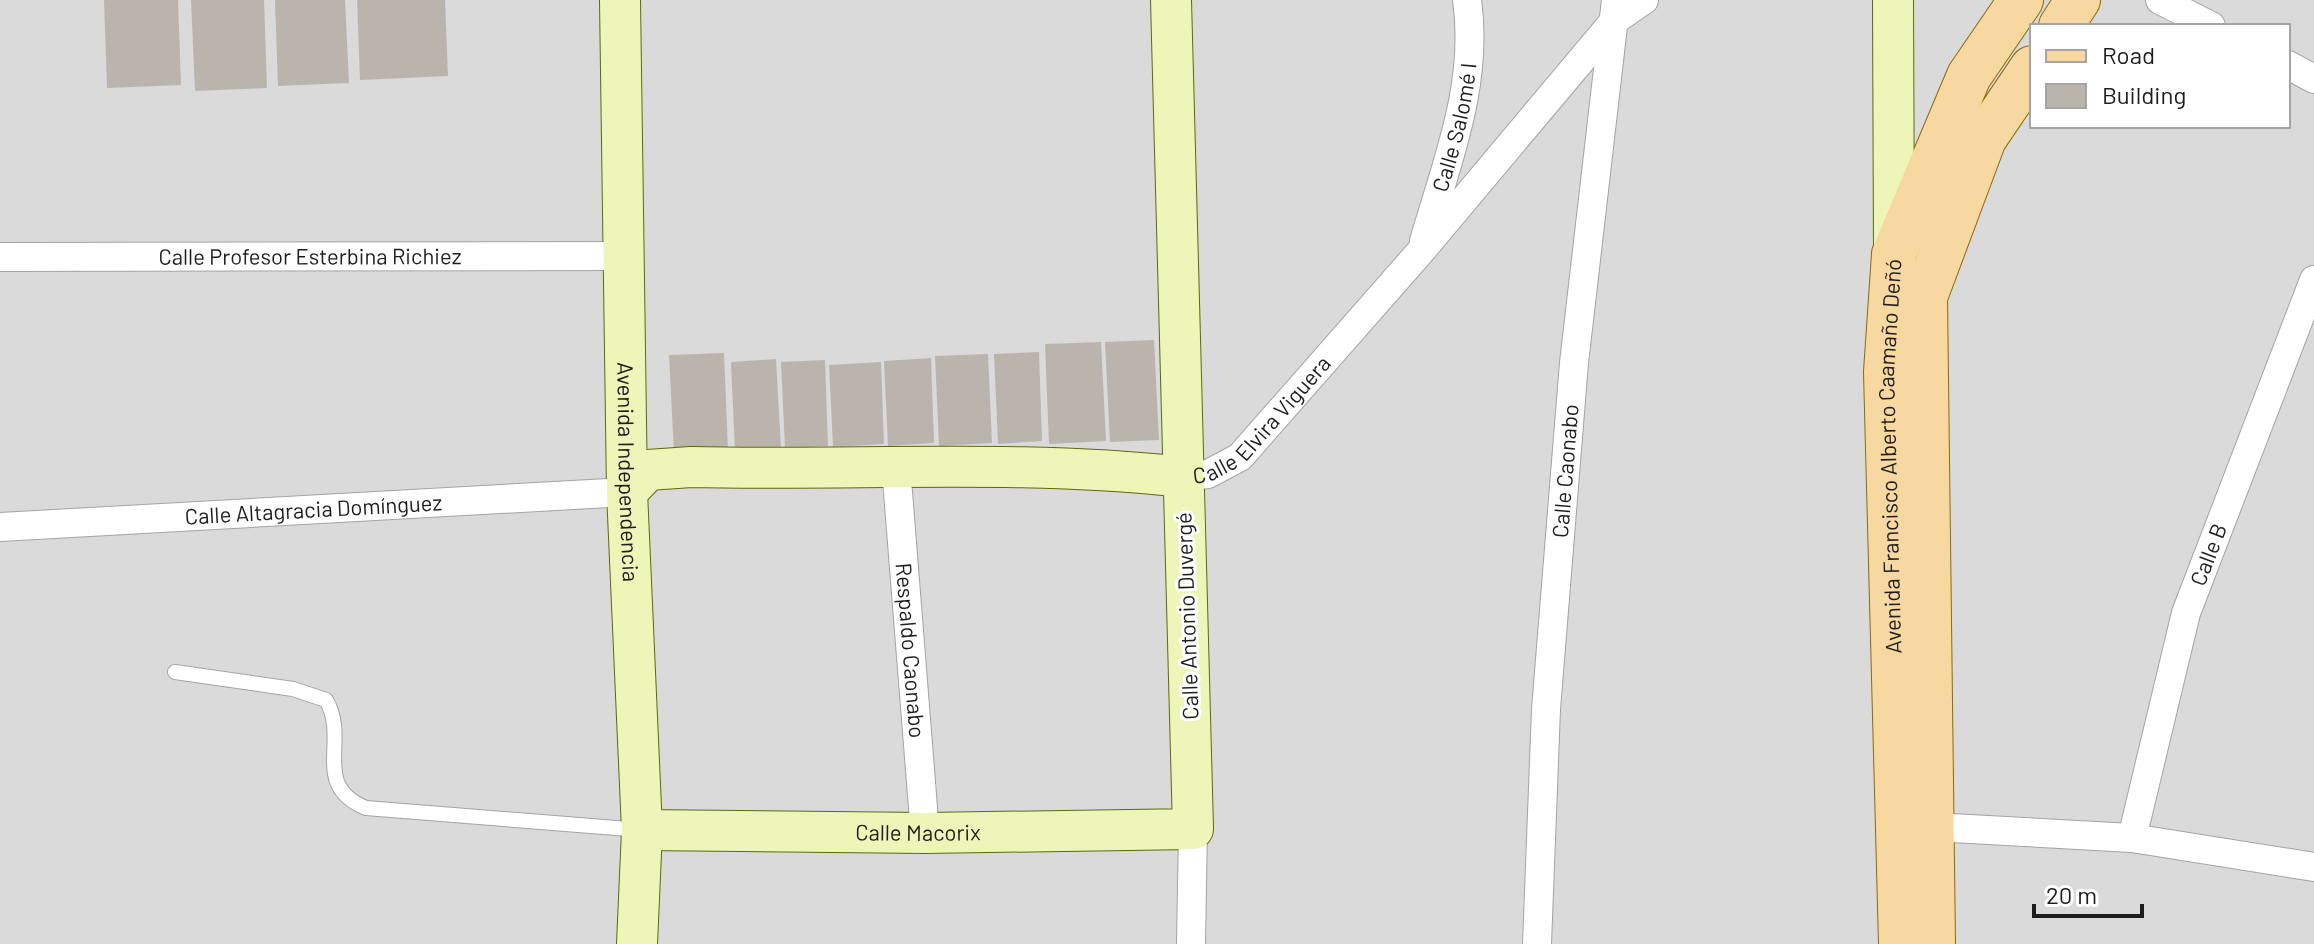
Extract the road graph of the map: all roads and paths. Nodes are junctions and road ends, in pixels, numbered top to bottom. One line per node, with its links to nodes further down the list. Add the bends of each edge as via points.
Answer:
1 (620, 0): 17 (main road, Avenida Independencia)
2 (1171, 0): 21 (main road, Calle Antonio Duvergé)
3 (1467, 0): 15 (street, Calle Salomé I, via 1471,44 1463,105)
4 (1644, 0): 9 (street, Calle Elvira Viguera)
5 (1893, 0): 16 (main road)
6 (2021, 0): 16 (main road, Avenida Francisco Alberto Caamaño Deñó, via 1969,76)
7 (2078, 0): 10 (main road)
8 (2160, 0): 11 (street)
9 (1616, 10): 15 (street, Calle Elvira Viguera); 33 (street, Calle Caonabo, via 1574,363 1546,709)
10 (2062, 24)
11 (2207, 24)
12 (2290, 66): 14 (street)
13 (2030, 71): 25 (main road, Avenida Francisco Alberto Caamaño Deñó, via 1984,139 1925,297)
14 (2314, 79)
15 (1421, 251): 21 (street, Calle Elvira Viguera, via 1240,457 1208,474)
16 (1894, 254): 34 (main road, Avenida Francisco Alberto Caamaño Deñó, via 1886,372)
17 (621, 256): 18 (street, Calle Profesor Esterbina Richiez); 22 (main road, Avenida Independencia)
18 (0, 257)
19 (2314, 280): 29 (street, Calle B, via 2186,613)
20 (896, 467): 21 (main road, Calle Elvira Viguera, via 1115,470); 22 (main road, Calle Elvira Viguera, via 653,469); 28 (street, Respaldo Caonabo)
21 (1182, 477): 26 (main road, Calle Antonio Duvergé)
22 (627, 492): 23 (street, Calle Altagracia Domínguez); 27 (main road, Avenida Independencia)
23 (0, 527)
24 (175, 672): 27 (lane, via 293,689 326,700 333,723 336,783 341,795 366,808)
25 (1933, 827): 29 (street); 35 (main road, Avenida Francisco Alberto Caamaño Deñó)
26 (1193, 829): 28 (main road, Calle Macorix); 32 (street, Calle Antonio Duvergé)
27 (642, 830): 28 (main road, Calle Macorix); 31 (main road, Avenida Independencia)
28 (925, 833)
29 (2132, 838): 30 (street)
30 (2314, 867)
31 (637, 944)
32 (1191, 944)
33 (1537, 944)
34 (1901, 944)
35 (1933, 944)

